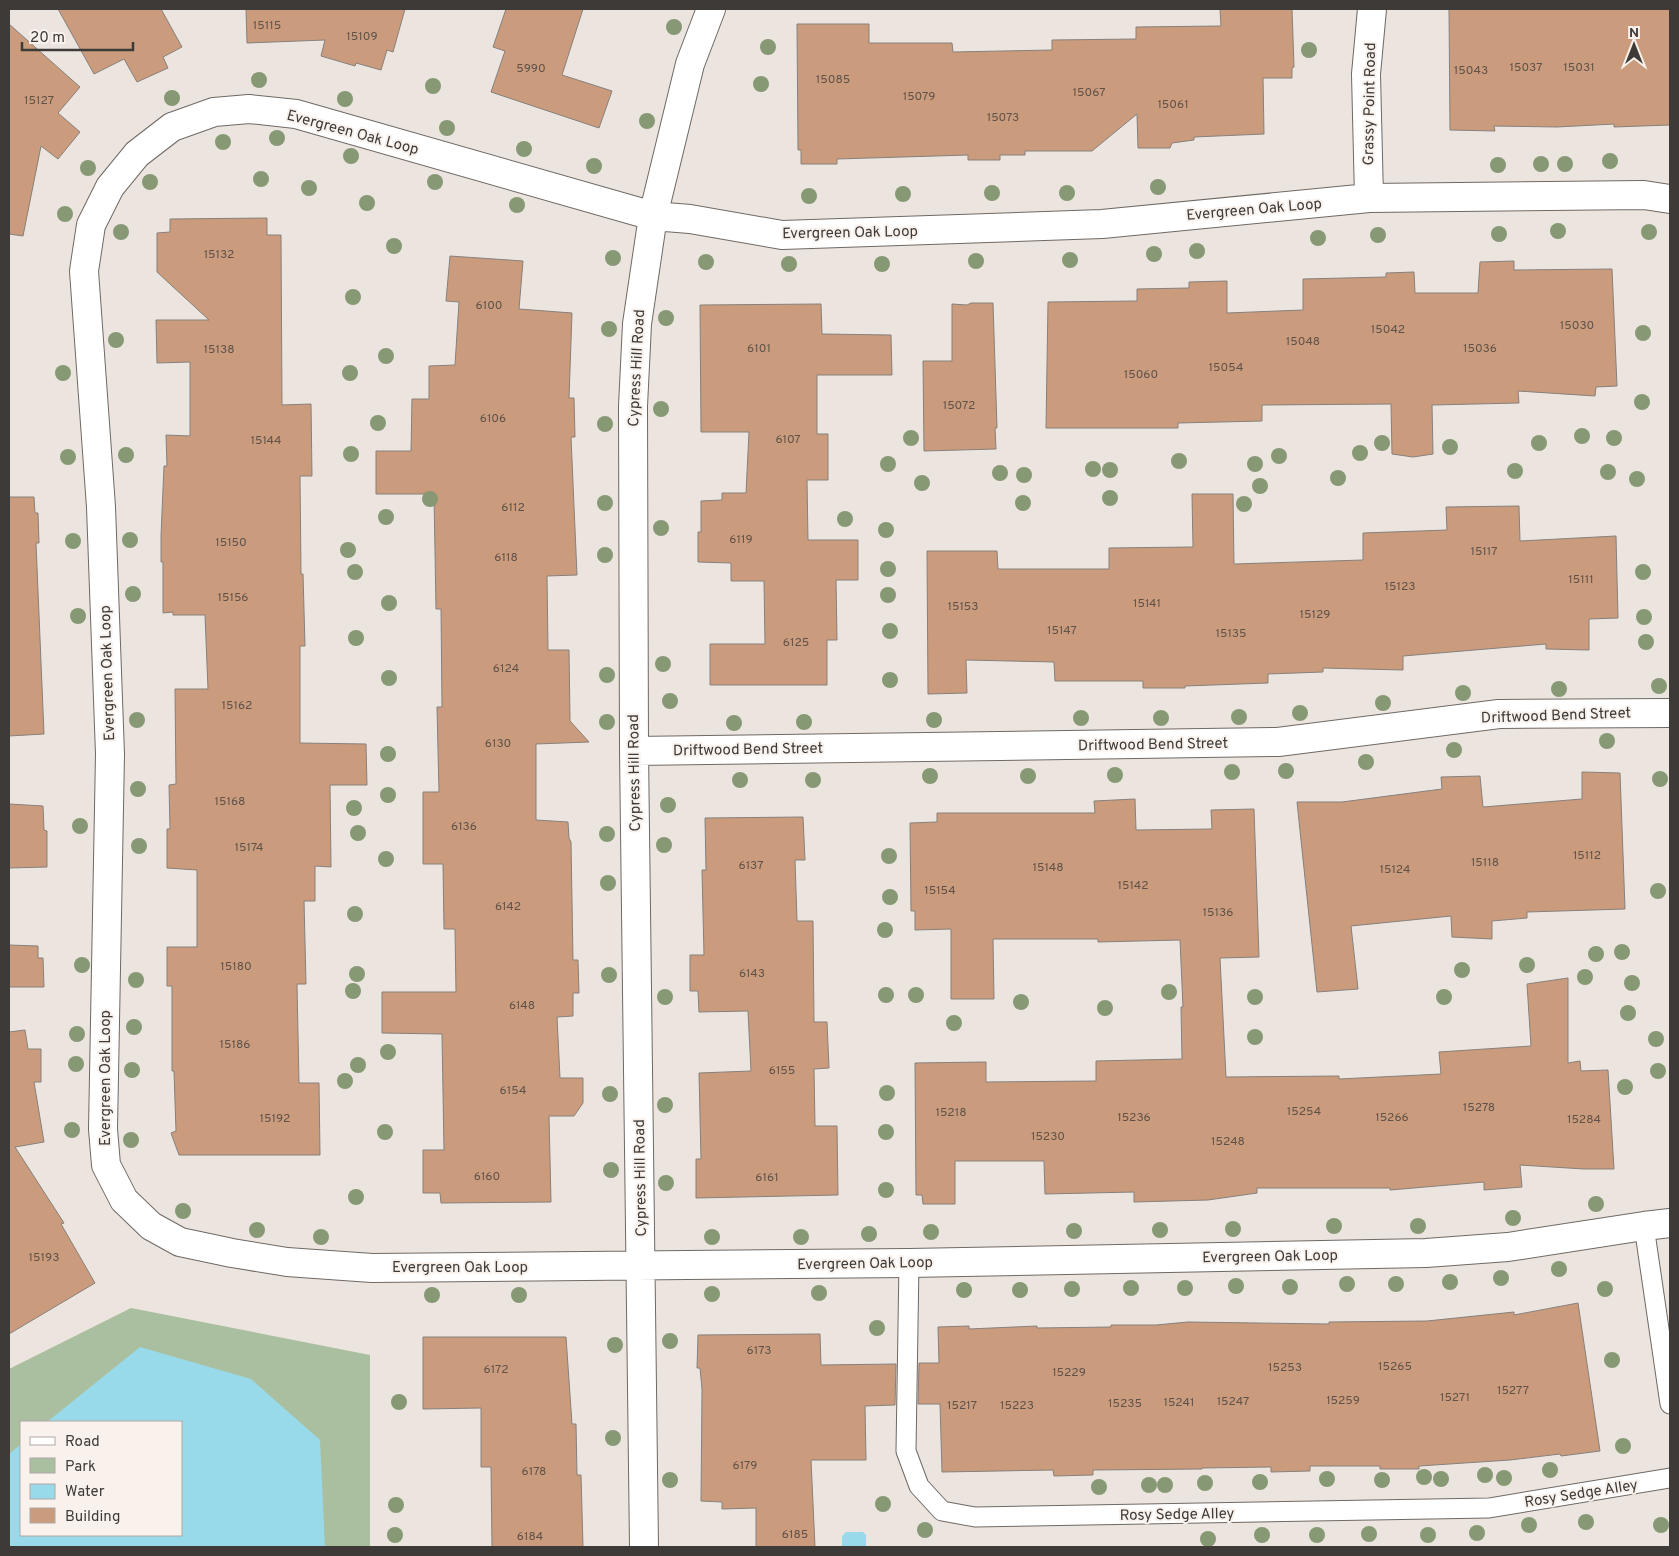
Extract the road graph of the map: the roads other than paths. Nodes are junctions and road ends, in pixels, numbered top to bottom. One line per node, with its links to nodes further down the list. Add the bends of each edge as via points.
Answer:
1 (711, 9): 5 (street, Cypress Hill Road, via 690,64)
2 (1372, 9): 3 (street, Grassy Point Road, via 1366,74)
3 (1369, 198): 4 (street, Evergreen Oak Loop, via 1644,195); 5 (street, Evergreen Oak Loop, via 1102,224 782,235)
4 (1670, 199)
5 (653, 216): 7 (street, Cypress Hill Road, via 637,324 633,406); 10 (street, Evergreen Oak Loop, via 296,114 249,109 223,111 172,127 137,154 110,187 91,225 84,271 101,508 110,754 103,1129 106,1164 124,1200 151,1226 180,1242 287,1262 372,1268)
6 (1670, 713): 7 (street, Driftwood Bend Street, via 1499,714 1278,742)
7 (634, 751): 10 (street, Cypress Hill Road)
8 (1657, 1225): 9 (street, Evergreen Oak Loop, via 1508,1247 1426,1253); 11 (lane)
9 (908, 1263): 10 (street, Evergreen Oak Loop); 12 (lane, Rosy Sedge Alley, via 906,1452 919,1486 942,1511 975,1518 1488,1508)
10 (641, 1266): 13 (street, Cypress Hill Road)
11 (1670, 1404)
12 (1670, 1478)
13 (644, 1547)

